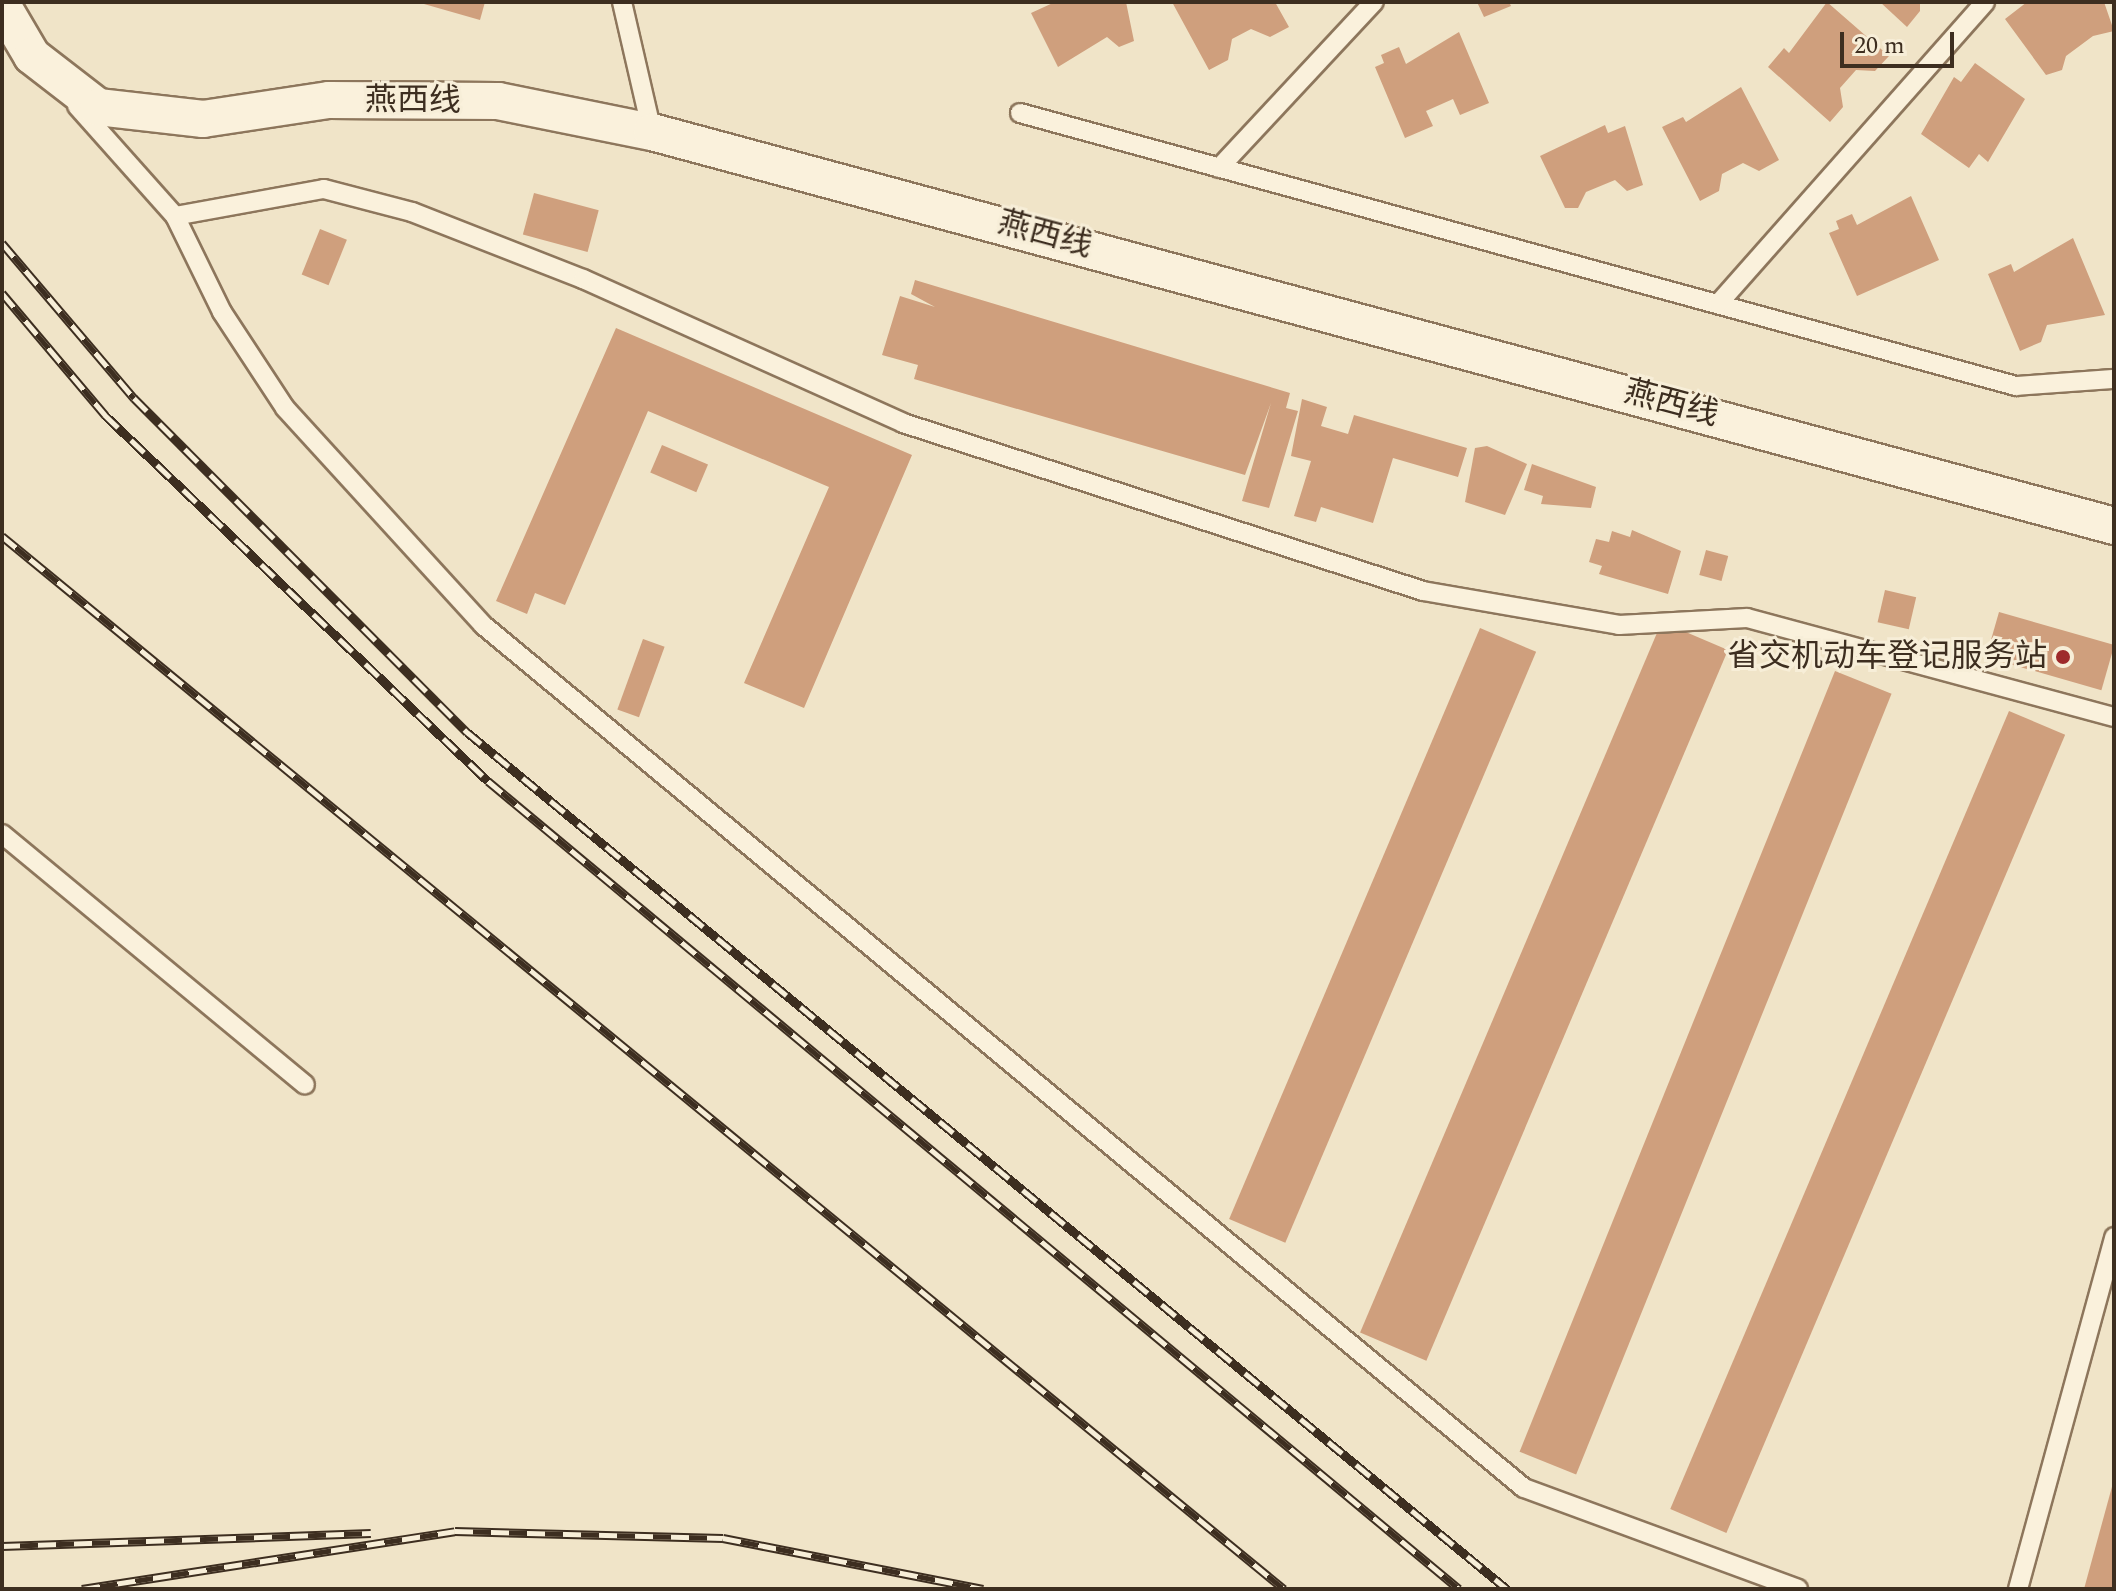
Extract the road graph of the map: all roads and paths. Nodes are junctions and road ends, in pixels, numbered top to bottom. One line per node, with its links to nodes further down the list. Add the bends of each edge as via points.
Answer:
1 (622, 2): 7 (lane)
2 (1374, 2): 8 (lane)
3 (1985, 2): 10 (lane)
4 (2, 5): 5 (street, 燕西线)
5 (32, 56): 7 (street, 燕西线, via 98,107 203,119 329,100 498,101); 9 (lane)
6 (1020, 113): 8 (lane)
7 (652, 132): 12 (street, 燕西线)
8 (1219, 168): 10 (lane)
9 (175, 216): 13 (lane, via 324,189 412,212 583,279 903,423 1423,591 1619,625 1747,618); 17 (lane, via 222,312 285,408 483,625 1524,1488)
10 (1718, 304): 11 (lane, via 2016,386)
11 (2114, 379)
12 (2114, 526)
13 (2114, 717)
14 (2, 834): 15 (lane)
15 (305, 1085)
16 (2114, 1237): 18 (lane)
17 (1798, 1589)
18 (2018, 1589)

